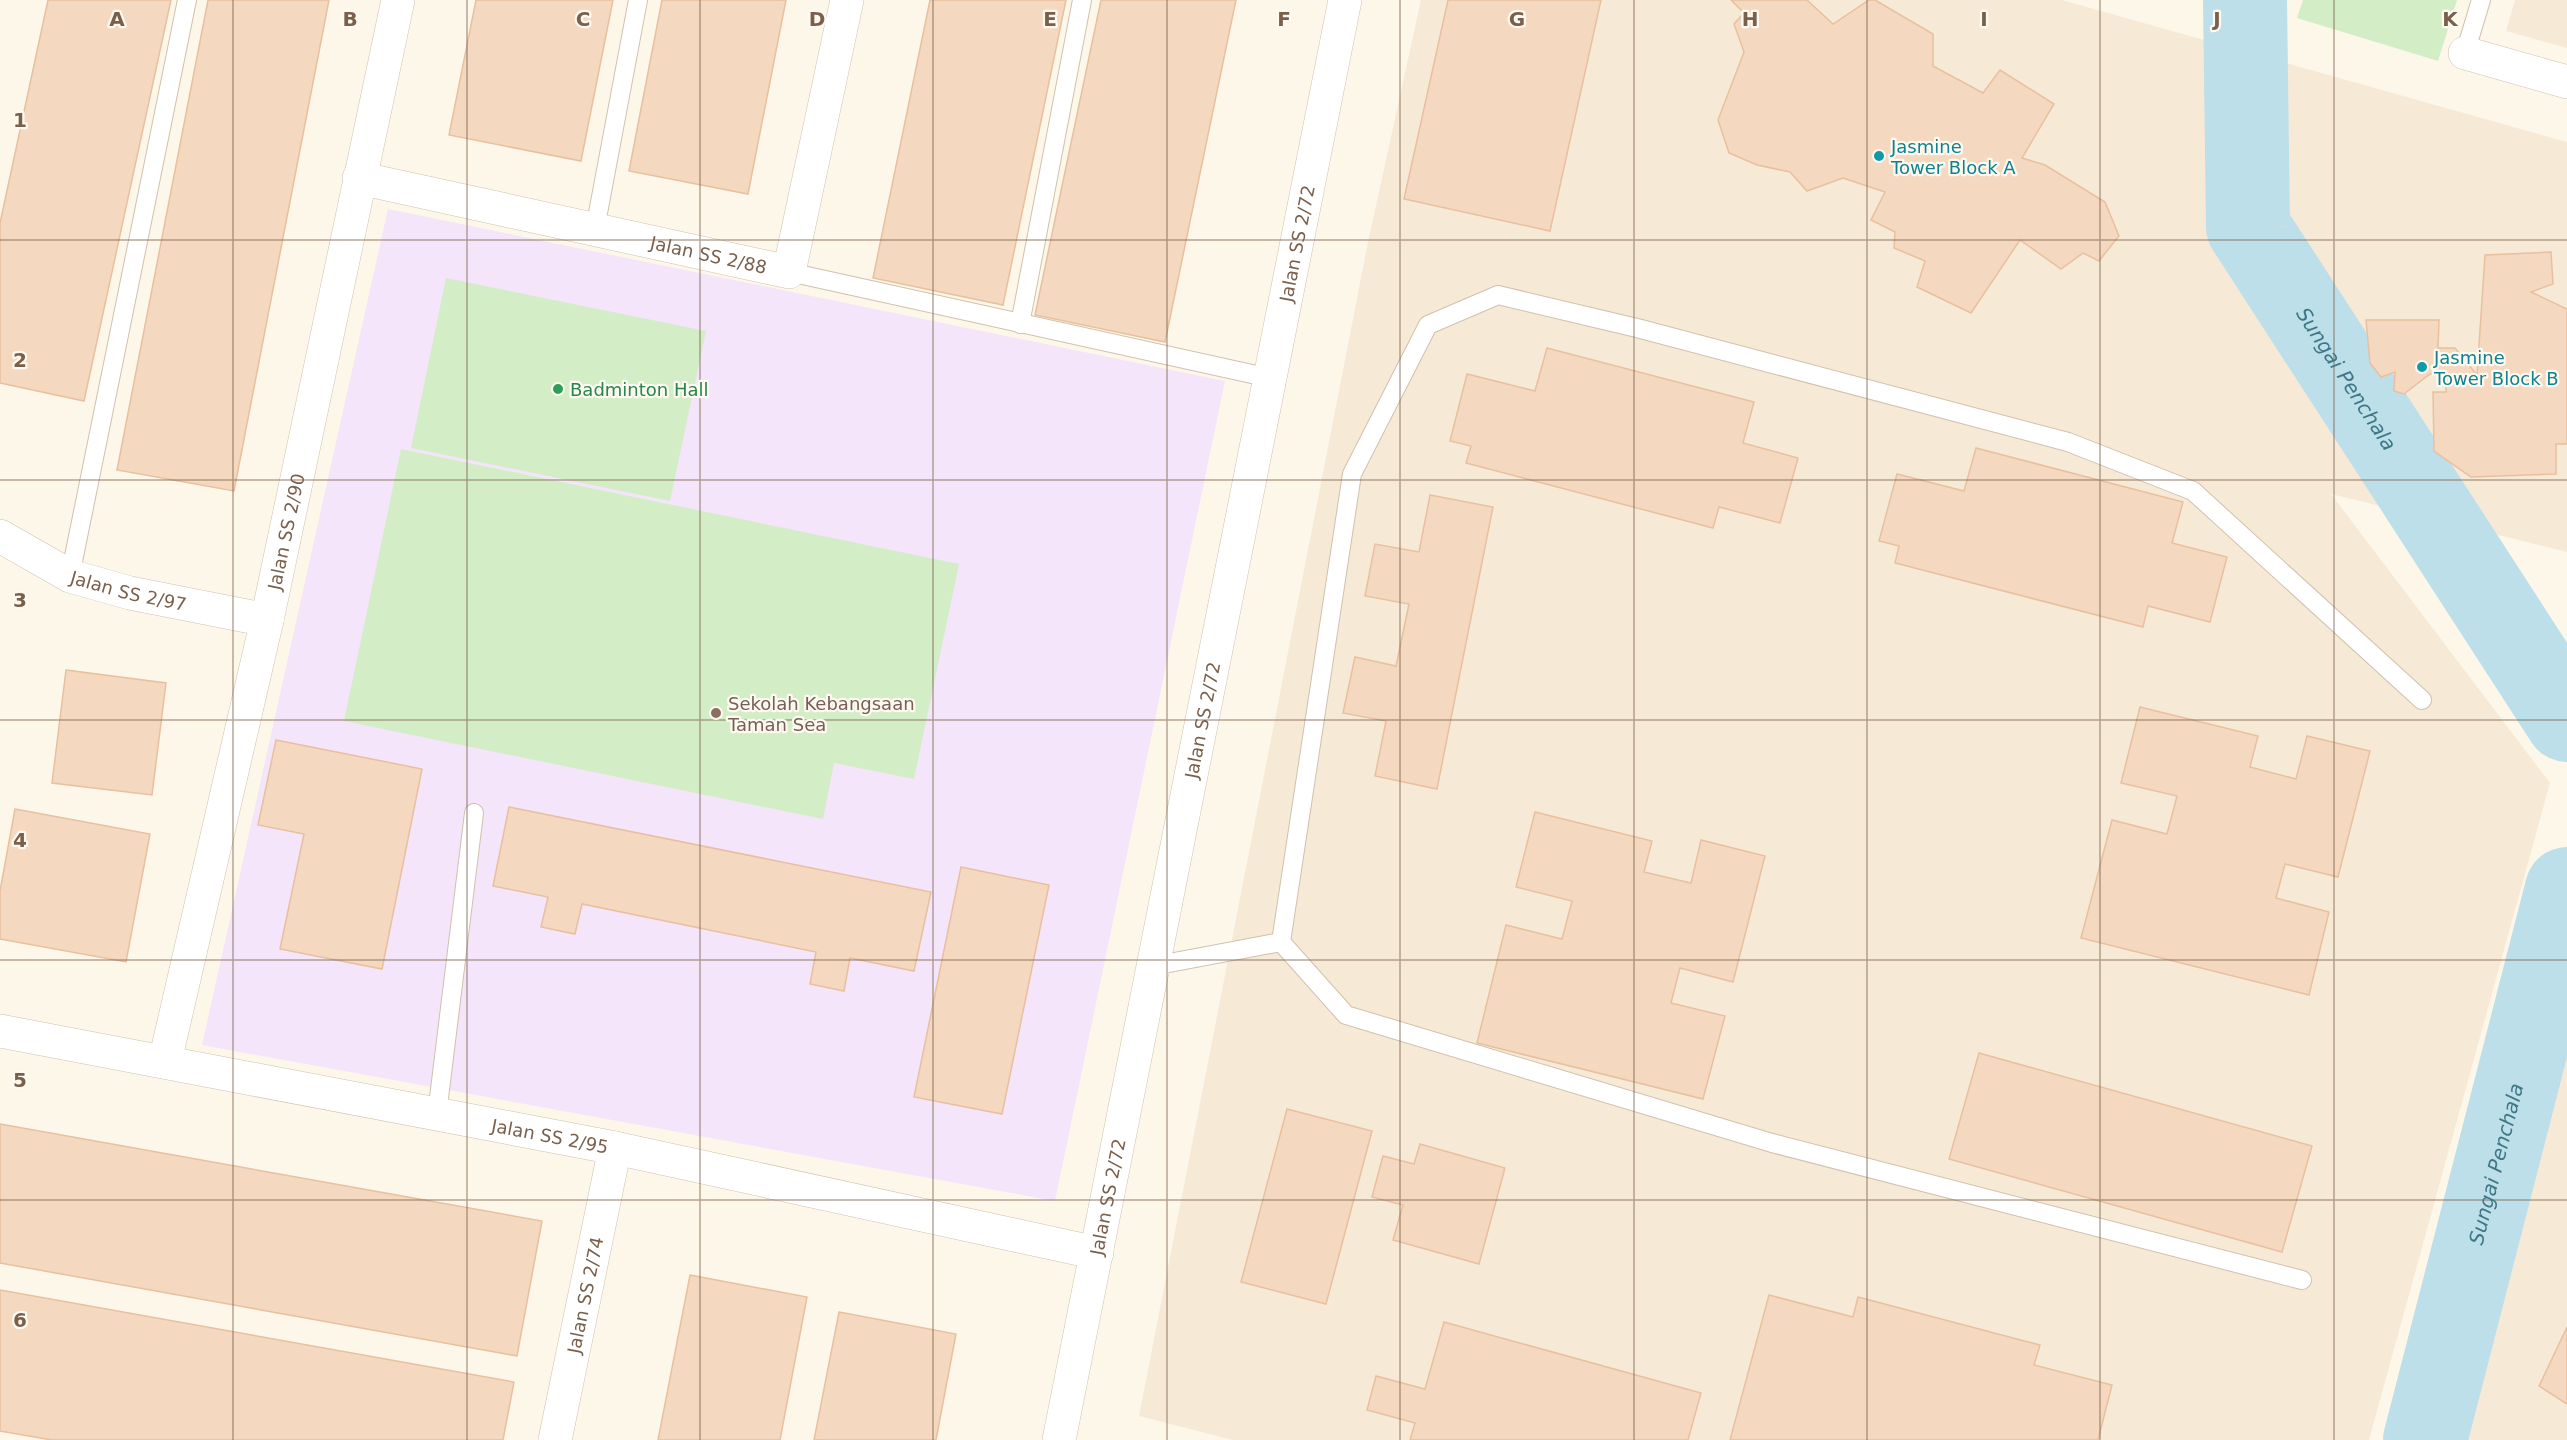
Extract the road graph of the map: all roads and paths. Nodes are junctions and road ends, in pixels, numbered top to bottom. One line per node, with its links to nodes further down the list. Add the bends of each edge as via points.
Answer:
1 (187, 0): 16 (lane)
2 (398, 0): 10 (street, Jalan SS 2/90)
3 (638, 0): 11 (lane)
4 (847, 0): 12 (street, Jalan SS 2/88)
5 (1082, 0): 13 (lane)
6 (1345, 0): 14 (street, Jalan SS 2/72)
7 (2481, 0): 8 (lane)
8 (2465, 53): 9 (street)
9 (2567, 82)
10 (359, 178): 11 (street, Jalan SS 2/88); 17 (street, Jalan SS 2/90)
11 (595, 229): 12 (street, Jalan SS 2/88)
12 (789, 272): 13 (lane)
13 (1020, 324): 14 (lane)
14 (1270, 378): 21 (street, Jalan SS 2/72)
15 (0, 536): 16 (street, Jalan SS 2/97)
16 (70, 576): 17 (street, Jalan SS 2/97, via 130,593)
17 (267, 620): 23 (street, Jalan SS 2/90)
18 (2422, 700): 20 (lane, via 2193,491 2068,442 1498,295 1428,325 1352,474)
19 (474, 813): 24 (lane)
20 (1281, 942): 21 (lane); 27 (lane, via 1346,1015 1772,1143)
21 (1153, 966): 26 (street, Jalan SS 2/72)
22 (0, 1031): 23 (street, Jalan SS 2/95)
23 (165, 1061): 24 (street, Jalan SS 2/95)
24 (437, 1114): 25 (street, Jalan SS 2/95)
25 (615, 1148): 26 (street, Jalan SS 2/95); 28 (street, Jalan SS 2/74)
26 (1097, 1253): 29 (street, Jalan SS 2/72)
27 (2302, 1280)
28 (555, 1440)
29 (1059, 1440)

